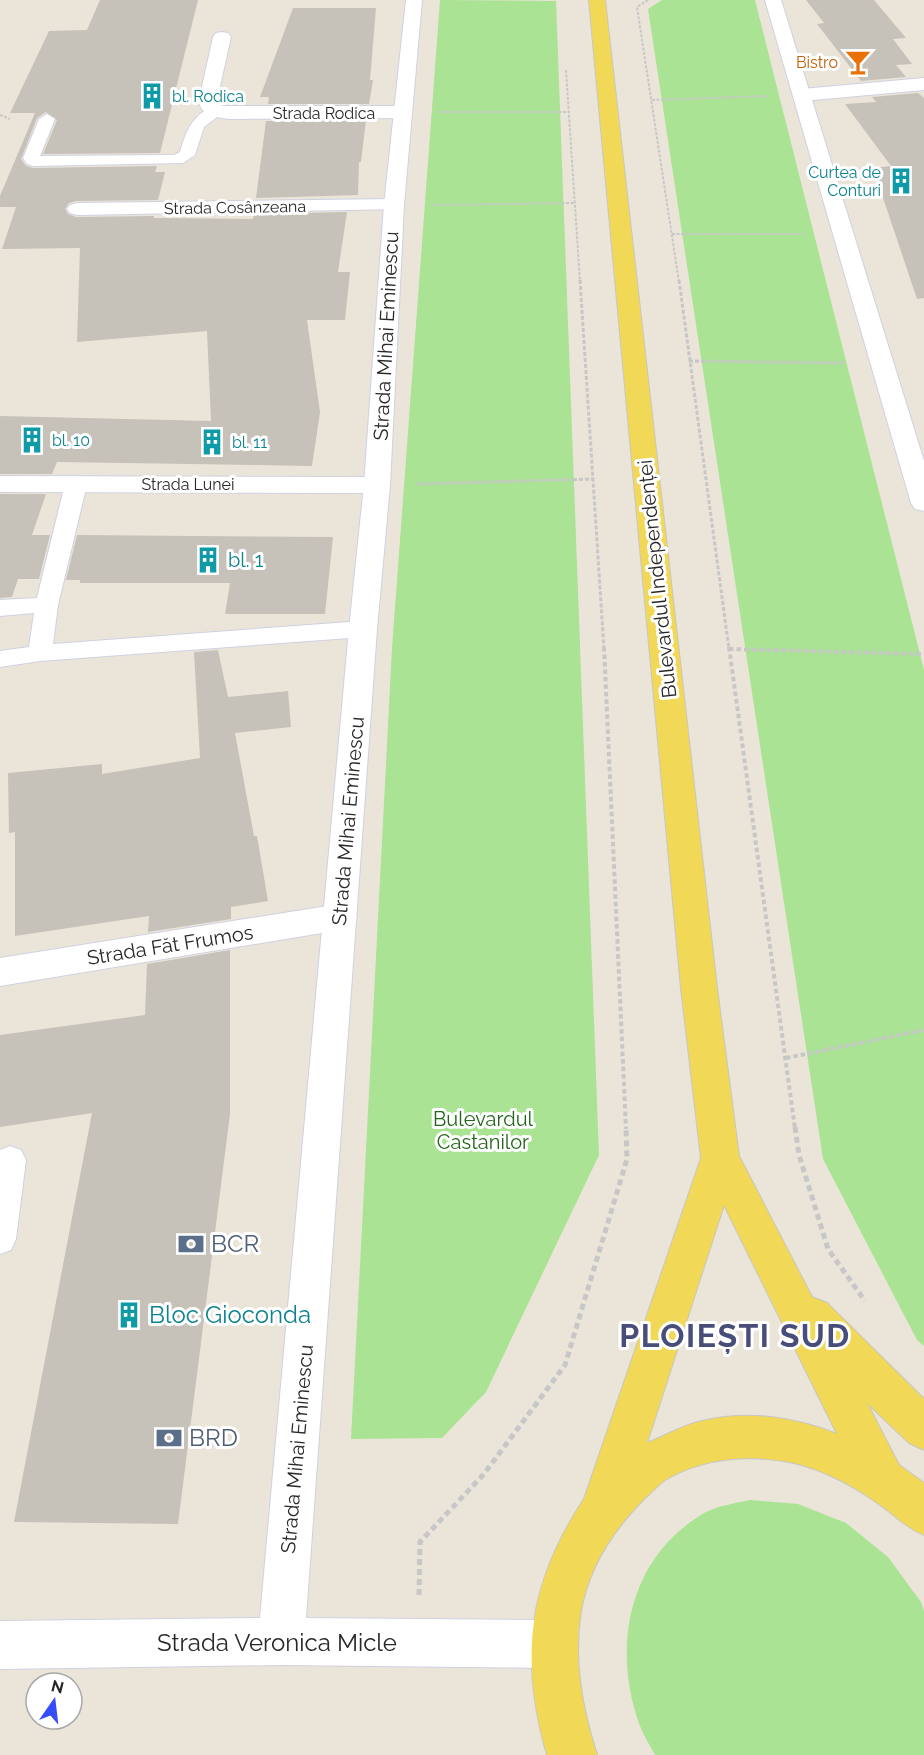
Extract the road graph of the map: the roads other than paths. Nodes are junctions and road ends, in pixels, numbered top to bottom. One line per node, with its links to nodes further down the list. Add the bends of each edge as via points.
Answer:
1 (414, 0): 8 (street, Strada Mihai Eminescu)
2 (597, 0): 23 (main road, Bulevardul Independenței)
3 (773, 0): 6 (street)
4 (222, 37): 7 (street, via 208,100 208,105)
5 (924, 84): 6 (street)
6 (801, 95): 15 (street)
7 (217, 111): 8 (street, Strada Rodica); 9 (lane, via 200,119 187,155 177,160 33,160)
8 (403, 112): 10 (street, Strada Mihai Eminescu)
9 (47, 119)
10 (394, 205): 11 (street, Strada Cosânzeana); 14 (street, Strada Mihai Eminescu)
11 (77, 209)
12 (0, 484): 13 (street, Strada Lunei)
13 (76, 484): 14 (street, Strada Lunei); 16 (lane)
14 (377, 485): 18 (street, Strada Mihai Eminescu)
15 (924, 503)
16 (47, 605): 17 (lane); 19 (lane)
17 (0, 608)
18 (363, 628): 19 (lane); 21 (street, Strada Mihai Eminescu)
19 (40, 653): 20 (lane)
20 (0, 659)
21 (340, 917): 22 (street, Strada Făt Frumos); 30 (street, Strada Mihai Eminescu)
22 (0, 972)
23 (720, 1158): 26 (main road, Bulevardul Independenței); 29 (main road, Bulevardul Independenței)
24 (10, 1160): 25 (lane)
25 (0, 1239)
26 (788, 1292): 27 (main road); 28 (main road, Bulevardul Independenței)
27 (924, 1428)
28 (910, 1499): 29 (main road, Bulevardul Independenței, via 824,1449 763,1436 703,1442 649,1465)
29 (604, 1506): 31 (main road, Bulevardul Independenței, via 578,1545 561,1592)
30 (281, 1641): 31 (street, Strada Veronica Micle); 32 (street, Strada Veronica Micle)
31 (554, 1644): 33 (main road, Bulevardul Independenței, via 556,1687)
32 (0, 1645)
33 (572, 1755)

